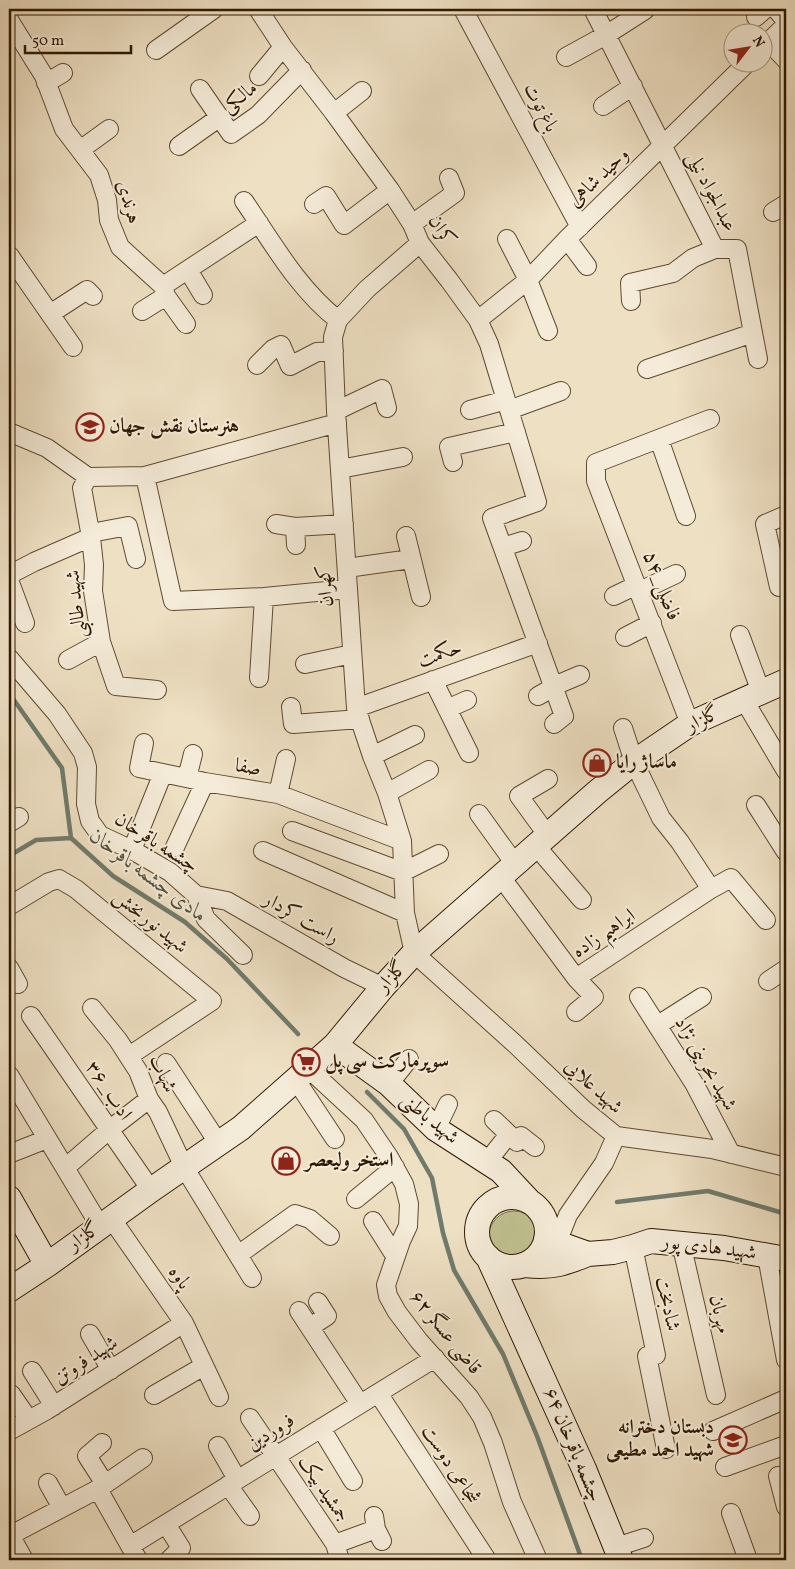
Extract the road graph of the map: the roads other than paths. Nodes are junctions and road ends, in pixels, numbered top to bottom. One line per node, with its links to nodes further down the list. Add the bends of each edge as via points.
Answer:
1 (214, 9): 13 (street)
2 (258, 9): 12 (street, کران)
3 (463, 9): 38 (street, باغ توت)
4 (593, 9): 10 (street, عبدالجواد نیلی)
5 (776, 9): 8 (street)
6 (645, 10): 10 (street)
7 (9, 20): 21 (street, هرندی)
8 (786, 21)
9 (786, 25): 11 (street)
10 (606, 35): 15 (street); 22 (street, عبدالجواد نیلی)
11 (772, 39)
12 (283, 47): 17 (street, کران); 20 (street)
13 (156, 50)
14 (772, 50): 16 (street)
15 (566, 58)
16 (786, 60)
17 (302, 70): 26 (street, کران); 27 (street, مالکی, via 258,115 231,134)
18 (63, 72): 21 (street)
19 (738, 72): 29 (street, وحید شاهی)
20 (259, 76)
21 (46, 83): 31 (street, هرندی, via 64,129)
22 (633, 86): 25 (street); 29 (street, عبدالجواد نیلی)
23 (200, 89): 27 (street)
24 (362, 91): 26 (street)
25 (603, 106)
26 (334, 113): 33 (street, کران)
27 (220, 117): 30 (street, مالکی)
28 (109, 130): 31 (street)
29 (663, 145): 38 (street, وحید شاهی); 42 (street, عبدالجواد نیلی)
30 (179, 146)
31 (80, 150): 47 (street, هرندی, via 99,175 109,220 120,246)
32 (449, 178): 37 (street, via 455,193)
33 (390, 190): 35 (street, via 344,226 326,196); 37 (street, کران)
34 (244, 201): 36 (street)
35 (314, 204)
36 (259, 223): 45 (street); 53 (street, via 300,283)
37 (412, 224): 41 (street, کران)
38 (580, 226): 40 (street, وحید شاهی)
39 (506, 239): 46 (street)
40 (567, 239): 44 (street); 46 (street, وحید شاهی)
41 (420, 243): 53 (street, via 367,289); 54 (street, کران)
42 (715, 249): 50 (street, via 693,258 673,273 630,283); 57 (street, عبدالجواد نیلی, via 737,250)
43 (9, 255): 52 (street)
44 (587, 266)
45 (188, 270): 47 (street); 48 (street)
46 (528, 280): 54 (street, وحید شاهی); 56 (street)
47 (165, 291): 51 (street); 55 (street, هرندی)
48 (203, 295)
49 (92, 296): 52 (street, via 88,290)
50 (631, 301)
51 (142, 311)
52 (50, 314): 58 (street)
53 (338, 320): 59 (street, کهران, via 333,337)
54 (478, 320): 64 (street, کران, via 489,344)
55 (186, 324)
56 (548, 331)
57 (753, 333): 60 (street, عبدالجواد نیلی); 62 (street)
58 (73, 347)
59 (334, 351): 61 (street, via 317,352 290,366 281,345); 67 (street, کهران)
60 (758, 359)
61 (257, 365)
62 (647, 369)
63 (561, 391): 64 (street)
64 (507, 405): 66 (street); 70 (street, کران)
65 (387, 408): 67 (street, via 382,389)
66 (470, 410)
67 (336, 417): 74 (street, کهران); 75 (street)
68 (710, 419): 71 (street)
69 (9, 432): 76 (street, via 48,448)
70 (516, 432): 73 (street, via 449,447); 86 (street, کران, via 537,502 492,518)
71 (658, 439): 78 (street); 93 (street, ۵۴_فاضلی, via 596,463 596,480)
72 (403, 457): 74 (street)
73 (453, 462)
74 (340, 469): 80 (street, کهران)
75 (144, 476): 76 (street); 97 (street, via 173,601)
76 (88, 477): 82 (street, شهید طالبی, via 82,488)
77 (786, 515): 94 (street, via 765,524)
78 (686, 516)
79 (276, 524): 81 (street)
80 (344, 524): 81 (street); 89 (street, کهران)
81 (295, 526): 85 (street)
82 (91, 535): 88 (street, via 128,526); 91 (street); 103 (street, شهید طالبی)
83 (406, 536): 87 (street)
84 (522, 541): 86 (street)
85 (296, 545)
86 (503, 547): 104 (street)
87 (411, 559): 89 (street); 98 (street)
88 (136, 560)
89 (347, 568): 95 (street, کهران)
90 (676, 574): 93 (street)
91 (9, 576)
92 (9, 580): 99 (street)
93 (639, 588): 96 (street); 100 (street, ۵۴_فاضلی)
94 (779, 588)
95 (348, 589): 97 (street); 105 (street, کهران)
96 (614, 596)
97 (264, 597): 110 (street)
98 (420, 597)
99 (25, 623)
100 (652, 624): 102 (street); 122 (street, ۵۴_فاضلی)
101 (740, 634): 116 (street)
102 (625, 637)
103 (101, 642): 107 (street); 114 (street, شهید طالبی, via 116,686)
104 (538, 643): 111 (street, حکمت); 113 (street)
105 (352, 654): 108 (street); 120 (street, کهران)
106 (9, 658): 145 (street, چشمه باقرخان, via 57,714 83,753 87,767 86,804 90,821 100,835)
107 (68, 660)
108 (305, 664)
109 (580, 675): 113 (street)
110 (259, 678)
111 (433, 680): 119 (street); 120 (street, حکمت)
112 (786, 681): 116 (street, گلزار)
113 (554, 688): 115 (street); 121 (street, via 564,716)
114 (157, 690)
115 (538, 696)
116 (752, 696): 122 (street, گلزار); 132 (street)
117 (467, 700): 119 (street)
118 (291, 707): 120 (street, حکمت, via 293,724)
119 (447, 709): 126 (street)
120 (358, 714): 128 (street, کهران)
121 (554, 724)
122 (690, 724): 130 (street, گلزار)
123 (623, 728): 130 (street)
124 (415, 735): 128 (street)
125 (144, 743): 133 (street, صفا, via 139,768)
126 (469, 753)
127 (193, 754): 134 (street)
128 (372, 756): 137 (street, کهران)
129 (286, 759): 138 (street)
130 (634, 762): 143 (street, گلزار); 151 (street, via 661,818)
131 (429, 770): 137 (street)
132 (786, 771)
133 (163, 773): 134 (street, صفا); 145 (street)
134 (187, 778): 136 (street, صفا)
135 (548, 779): 143 (street, via 519,796)
136 (206, 782): 138 (street, صفا); 144 (street)
137 (387, 793): 142 (street, کهران)
138 (278, 794): 142 (street, صفا)
139 (756, 805): 147 (street)
140 (479, 814): 149 (street, ابراهیم زاده)
141 (292, 831): 150 (street)
142 (402, 840): 150 (street, کهران)
143 (542, 841): 149 (street, گلزار); 153 (street)
144 (175, 847)
145 (132, 850): 152 (street, چشمه باقرخان, via 170,872)
146 (263, 850): 155 (street)
147 (786, 852)
148 (438, 854): 150 (street)
149 (508, 871): 157 (street, گلزار); 161 (street, ابراهیم زاده)
150 (403, 872): 155 (street, کهران)
151 (711, 888): 156 (street, ابراهیم زاده, via 731,878); 161 (street, ابراهیم زاده)
152 (196, 895): 158 (street, چشمه باقرخان, via 206,919); 164 (street, راست کردار, via 227,901)
153 (582, 900)
154 (9, 906): 172 (street, شهید نوربخش, via 59,878 212,1001)
155 (405, 913): 157 (street, کهران)
156 (766, 920)
157 (414, 953): 164 (street, گلزار); 184 (street, شهید علایی)
158 (243, 955)
159 (9, 968): 163 (street)
160 (786, 969): 162 (street)
161 (576, 978): 168 (street, via 594,997)
162 (768, 981)
163 (18, 984)
164 (383, 987): 171 (street, گلزار)
165 (639, 997): 170 (street, شهید بحرینی نژاد)
166 (702, 997): 170 (street)
167 (92, 1008): 172 (street, شهاب)
168 (576, 1012)
169 (31, 1016): 182 (street, ۳۶_ادب)
170 (658, 1025): 190 (street, شهید بحرینی نژاد, via 695,1085)
171 (335, 1045): 176 (street, گلزار); 177 (street, شهید باطنی)
172 (129, 1056): 178 (street, شهاب)
173 (409, 1059): 177 (street)
174 (166, 1063): 187 (street)
175 (9, 1075): 185 (street, پاوه)
176 (302, 1075): 186 (street); 187 (street, گلزار); 193 (street, قاضی عسگر ۶۲, via 364,1120)
177 (389, 1084): 181 (street, شهید باطنی)
178 (149, 1100): 182 (street); 192 (street, شهاب)
179 (448, 1104): 181 (street)
180 (494, 1120): 183 (street)
181 (436, 1129): 191 (street, شهید باطنی)
182 (109, 1130): 195 (street); 196 (street, ۳۶_ادب)
183 (509, 1134): 188 (street, via 517,1142 521,1136); 191 (street)
184 (616, 1136): 190 (street, شهید علایی); 204 (street, via 604,1163)
185 (48, 1139): 189 (street); 195 (street, پاوه)
186 (335, 1139)
187 (218, 1144): 192 (street, گلزار)
188 (535, 1147)
189 (9, 1154)
190 (731, 1154): 194 (street, شهید علایی)
191 (482, 1158): 199 (street, شهید باطنی, via 501,1171); 200 (street, via 488,1190)
192 (184, 1167): 196 (street, گلزار); 208 (street, شهاب)
193 (395, 1167): 198 (street); 209 (street, قاضی عسگر ۶۲, via 409,1204 408,1226)
194 (786, 1167)
195 (65, 1168): 202 (street, پاوه)
196 (151, 1190): 202 (street, گلزار)
197 (9, 1198): 212 (street)
198 (356, 1199)
199 (530, 1202): 200 (street, via 515,1197 500,1199); 204 (street, via 544,1218)
200 (484, 1212): 210 (street, via 479,1220 478,1239)
201 (373, 1221): 209 (street)
202 (106, 1222): 212 (street, گلزار); 218 (street, پاوه)
203 (330, 1236): 208 (street, via 310,1219 295,1214)
204 (552, 1241): 207 (street, شهید هادی پور); 213 (street, via 535,1259)
205 (682, 1243): 206 (street, شهید هادی پور, via 651,1241); 211 (street, شهید هادی پور); 230 (street, مهربان)
206 (634, 1247): 207 (street, شهید هادی پور); 243 (street, شادبخت, via 656,1355 647,1356)
207 (588, 1254): 213 (street, via 559,1265)
208 (238, 1255): 214 (street, شهاب)
209 (395, 1256): 222 (street, قاضی عسگر ۶۲, via 386,1285 388,1296 396,1312)
210 (488, 1257): 213 (street, via 504,1266); 220 (street)
211 (777, 1258): 223 (street)
212 (47, 1265): 215 (street, گلزار)
213 (524, 1265): 220 (street, via 516,1282)
214 (252, 1278)
215 (9, 1290)
216 (318, 1302): 219 (street, via 327,1316)
217 (299, 1311): 219 (street)
218 (184, 1323): 224 (street, پاوه); 226 (street, شهید فروتن)
219 (310, 1327): 233 (street)
220 (522, 1330): 262 (street, چشمه باقرخان ۶۴)
221 (90, 1334): 226 (street)
222 (435, 1358): 228 (street, فروردین); 266 (street, قاضی عسگر ۶۲, via 482,1417 512,1502)
223 (786, 1360)
224 (204, 1366): 229 (street); 231 (street, پاوه)
225 (32, 1370): 234 (street)
226 (111, 1370): 234 (street, شهید فروتن)
227 (11, 1394): 236 (street)
228 (378, 1394): 233 (street, فروردین); 265 (street, شجاعی دوست)
229 (154, 1395)
230 (716, 1395)
231 (218, 1397)
232 (786, 1399): 238 (street)
233 (360, 1404): 237 (street, فروردین)
234 (54, 1406): 236 (street, شهید فروتن)
235 (250, 1418): 244 (street, جمشید بیک)
236 (29, 1420): 239 (street, شهید فروتن)
237 (321, 1428): 244 (street, فروردین); 248 (street)
238 (713, 1431)
239 (9, 1432)
240 (102, 1443): 251 (street, via 87,1456)
241 (786, 1445): 246 (street)
242 (218, 1446): 249 (street)
243 (666, 1449)
244 (275, 1456): 249 (street, فروردین); 260 (street, جمشید بیک)
245 (143, 1458): 251 (street)
246 (725, 1468)
247 (778, 1476): 252 (street)
248 (353, 1481)
249 (232, 1482): 255 (street); 256 (street, فروردین)
250 (48, 1483): 253 (street)
251 (101, 1486): 253 (street); 261 (street)
252 (786, 1507)
253 (62, 1508): 258 (street)
254 (731, 1513): 267 (street)
255 (250, 1516)
256 (166, 1524): 261 (street, فروردین); 264 (street, via 181,1548)
257 (377, 1529): 260 (street)
258 (9, 1535): 263 (street)
259 (644, 1538): 262 (street)
260 (337, 1552)
261 (134, 1553)
262 (619, 1554)
263 (24, 1560)
264 (169, 1560)
265 (487, 1560)
266 (538, 1560)
267 (748, 1560)

